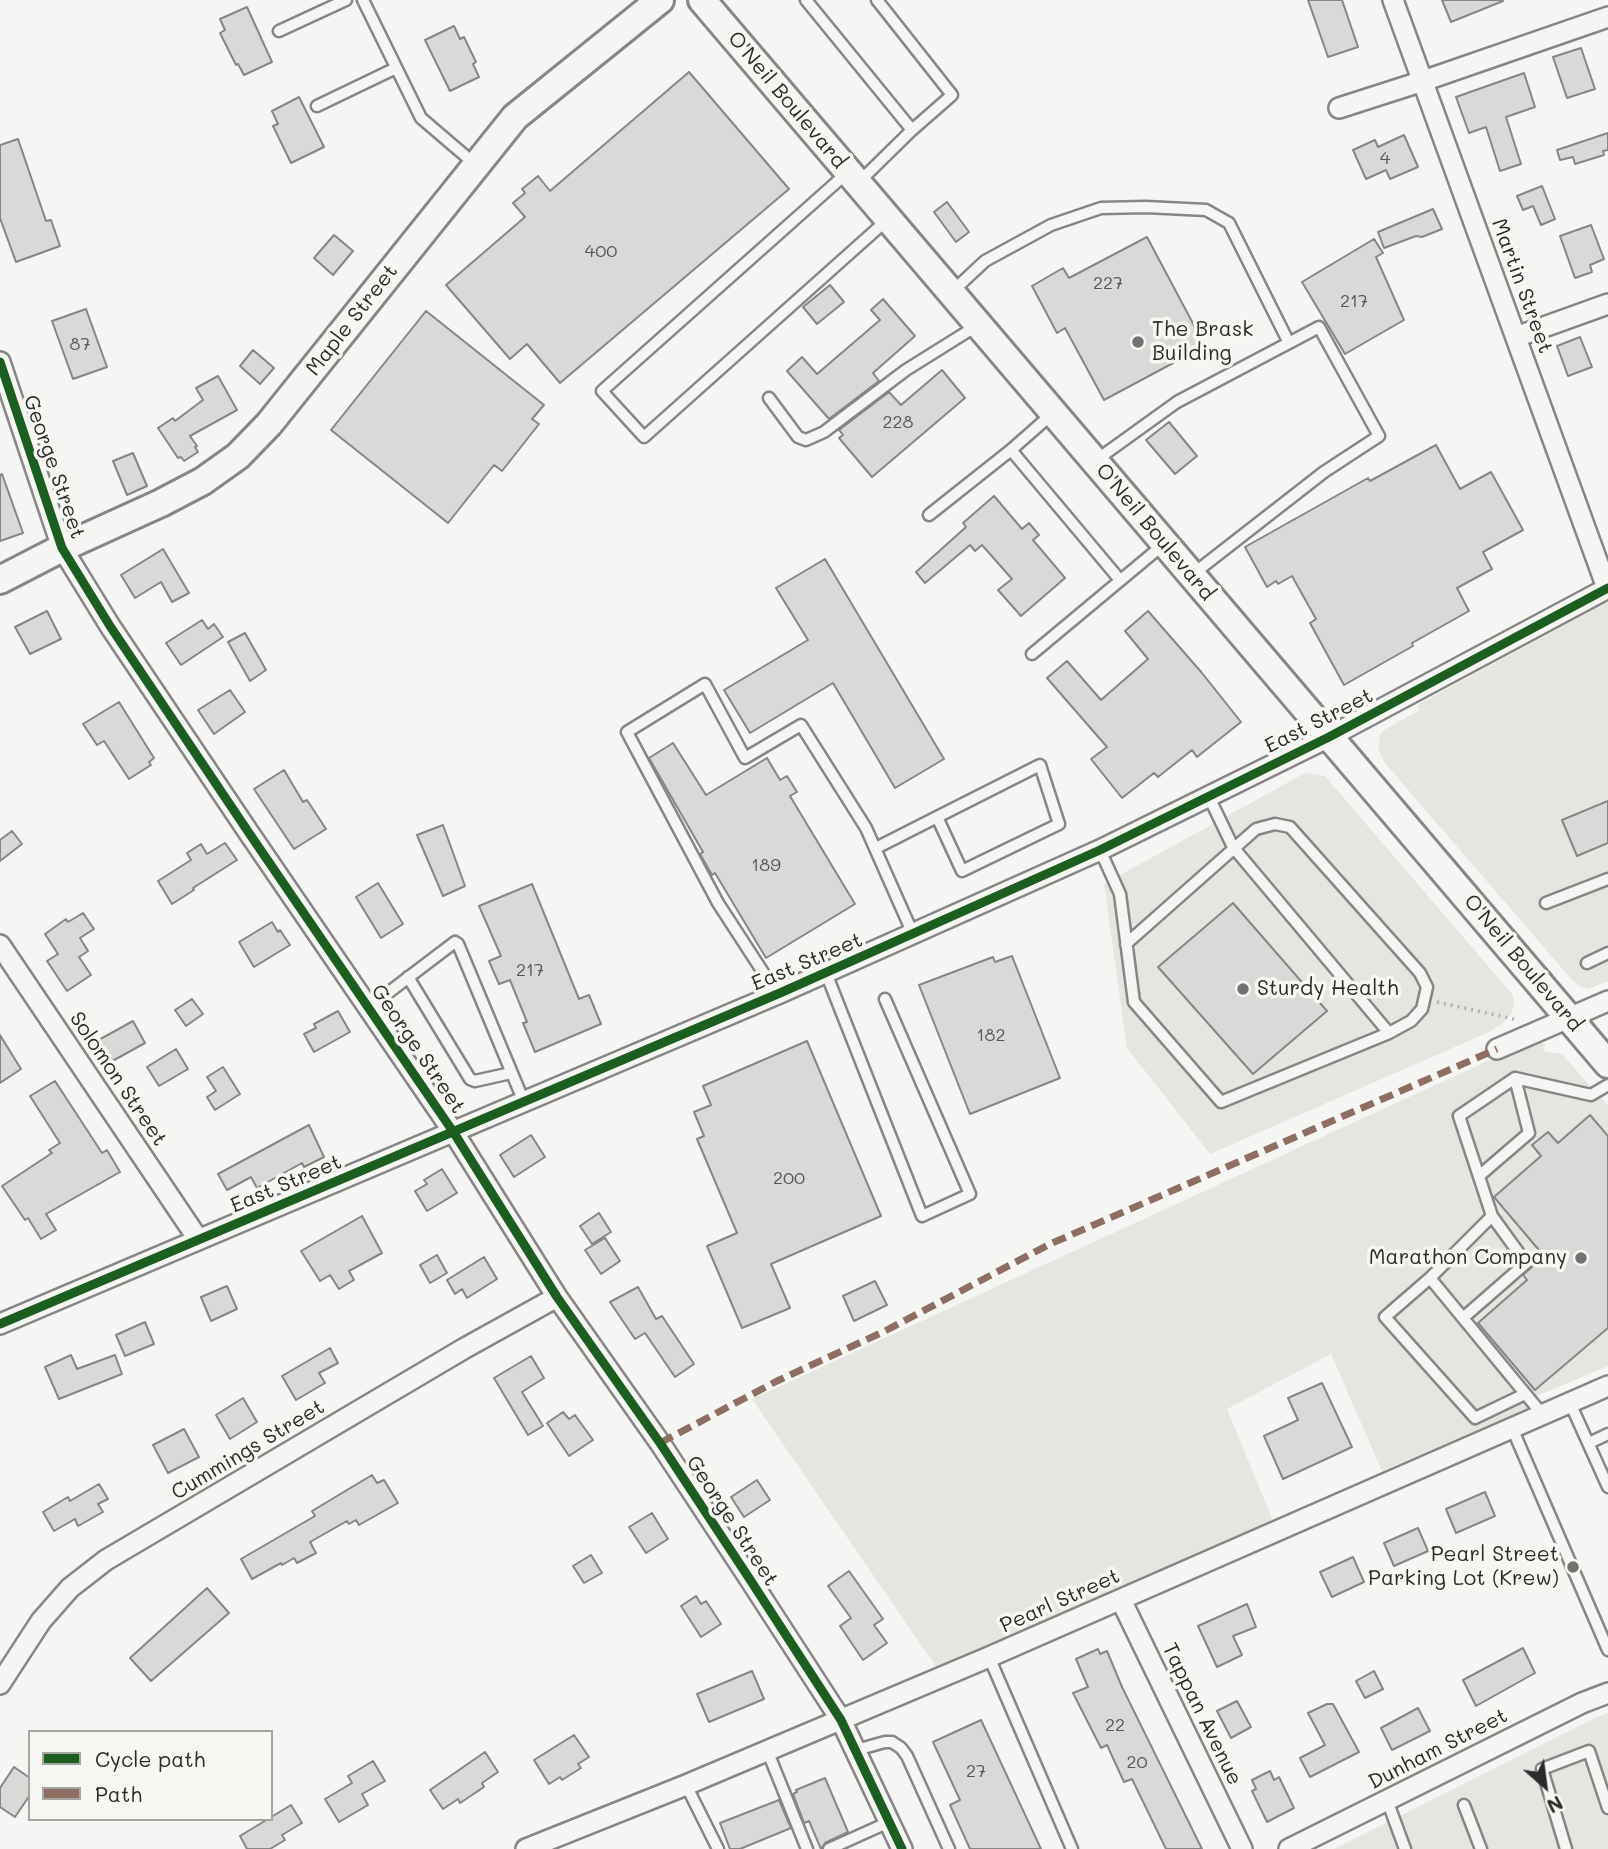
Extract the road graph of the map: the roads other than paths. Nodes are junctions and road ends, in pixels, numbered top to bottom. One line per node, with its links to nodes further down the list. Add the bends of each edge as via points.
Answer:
1 (346, 0): 9 (lane)
2 (363, 0): 10 (lane)
3 (660, 0): 15 (main road, Maple Street, via 515,117)
4 (702, 0): 16 (main road, O'Neil Boulevard)
5 (806, 0): 14 (lane)
6 (877, 0): 14 (lane, via 952,95)
7 (1393, 0): 11 (street, Martin Street)
8 (1608, 17): 11 (street)
9 (279, 30)
10 (396, 68): 12 (lane); 15 (lane, via 421,118)
11 (1423, 81): 13 (street); 21 (street, Martin Street)
12 (317, 106)
13 (1339, 107)
14 (912, 130): 16 (lane)
15 (476, 165): 30 (main road, Maple Street, via 269,424 238,456 192,487)
16 (853, 178): 17 (main road, O'Neil Boulevard); 17 (lane, via 602,391 644,437)
17 (888, 219): 18 (main road, O'Neil Boulevard)
18 (951, 293): 20 (main road, O'Neil Boulevard); 22 (lane, via 985,261 1051,225 1101,208 1206,209 1229,223)
19 (1608, 304): 21 (street)
20 (978, 325): 24 (lane, via 806,440 798,437); 25 (main road, O'Neil Boulevard)
21 (1516, 337): 34 (street, Martin Street)
22 (1289, 343): 27 (lane, via 1177,401); 31 (lane, via 1319,327 1379,436 1324,472)
23 (0, 362): 30 (street, George Street)
24 (769, 398)
25 (1054, 413): 26 (lane); 27 (main road, O'Neil Boulevard)
26 (1011, 450): 28 (lane); 33 (lane)
27 (1095, 461): 29 (main road, O'Neil Boulevard)
28 (929, 515)
29 (1165, 543): 31 (main road, O'Neil Boulevard); 33 (lane)
30 (62, 548): 32 (main road, Maple Street); 54 (street, George Street)
31 (1192, 575): 36 (main road, O'Neil Boulevard)
32 (0, 580)
33 (1120, 580): 35 (lane)
34 (1607, 588): 36 (street, East Street)
35 (1032, 654)
36 (1329, 737): 37 (street, East Street); 55 (main road, O'Neil Boulevard)
37 (1209, 797): 39 (lane); 41 (street, East Street)
38 (937, 817): 38 (lane, via 1040,765 1059,824 962,871); 40 (lane)
39 (1233, 847): 46 (lane); 56 (lane); 56 (lane, via 1256,828 1290,827 1420,973 1427,987 1422,1009)
40 (876, 848): 44 (lane); 51 (lane, via 801,724 745,758 705,684 627,732 718,903)
41 (1100, 850): 44 (street, East Street); 46 (lane, via 1120,894)
42 (1608, 879): 43 (lane)
43 (1546, 903)
44 (913, 935): 49 (street, East Street)
45 (0, 944): 66 (street, Solomon Street)
46 (1126, 944): 56 (lane, via 1134,1002 1221,1102)
47 (1608, 953): 48 (lane)
48 (1587, 963)
49 (826, 973): 51 (street, East Street); 52 (lane, via 922,1216 970,1194)
50 (408, 977): 54 (lane); 59 (lane, via 470,1079); 59 (lane, via 450,944 458,944)
51 (779, 993): 62 (street, East Street)
52 (885, 999)
53 (1608, 1001): 55 (street)
54 (368, 1008): 63 (street, George Street)
55 (1569, 1018): 57 (street); 58 (main road, O'Neil Boulevard)
56 (1389, 1033)
57 (1497, 1049)
58 (1608, 1063)
59 (512, 1073): 62 (lane)
60 (1515, 1078): 61 (lane, via 1591,1095); 64 (lane, via 1529,1133); 64 (lane, via 1459,1116)
61 (1608, 1085)
62 (524, 1103): 63 (street, East Street)
63 (454, 1133): 66 (street, East Street); 68 (street, George Street)
64 (1479, 1176): 65 (lane)
65 (1492, 1216): 67 (lane); 69 (lane, via 1526,1263)
66 (198, 1239): 70 (street, East Street)
67 (1430, 1278): 69 (lane); 72 (lane, via 1385,1317 1475,1418)
68 (557, 1297): 82 (street, Cummings Street, via 106,1560 70,1588 41,1621); 84 (street, George Street, via 675,1465)
69 (1463, 1318): 72 (lane)
70 (0, 1324)
71 (1608, 1386): 73 (street, Pearl Street)
72 (1525, 1394): 74 (lane)
73 (1570, 1403): 74 (street, Pearl Street); 77 (lane)
74 (1542, 1415): 75 (street, Pearl Street)
75 (1512, 1428): 79 (street, Pearl Street); 80 (lane)
76 (1608, 1434): 77 (lane)
77 (1589, 1443): 78 (lane)
78 (1608, 1486)
79 (1121, 1600): 81 (street, Pearl Street); 99 (street, Tappan Avenue)
80 (1608, 1650)
81 (989, 1657): 84 (street, Pearl Street); 98 (lane)
82 (0, 1684)
83 (1608, 1693): 88 (street, Dunham Street)
84 (841, 1720): 85 (street, Pearl Street); 86 (street, George Street)
85 (767, 1750): 87 (street, Pearl Street); 94 (lane)
86 (856, 1750): 91 (street, George Street); 97 (lane, via 885,1742 901,1748)
87 (686, 1785): 92 (street, Pearl Street); 93 (lane)
88 (1387, 1800): 100 (street, Dunham Street); 101 (lane)
89 (1464, 1805): 102 (lane)
90 (1608, 1808): 103 (lane, via 1589,1751 1542,1769)
91 (889, 1822): 95 (lane); 96 (street, George Street)
92 (526, 1849)
93 (718, 1849)
94 (807, 1849)
95 (829, 1849)
96 (902, 1849)
97 (949, 1849)
98 (1072, 1849)
99 (1242, 1849)
100 (1289, 1849)
101 (1405, 1849)
102 (1481, 1849)
103 (1566, 1849)

